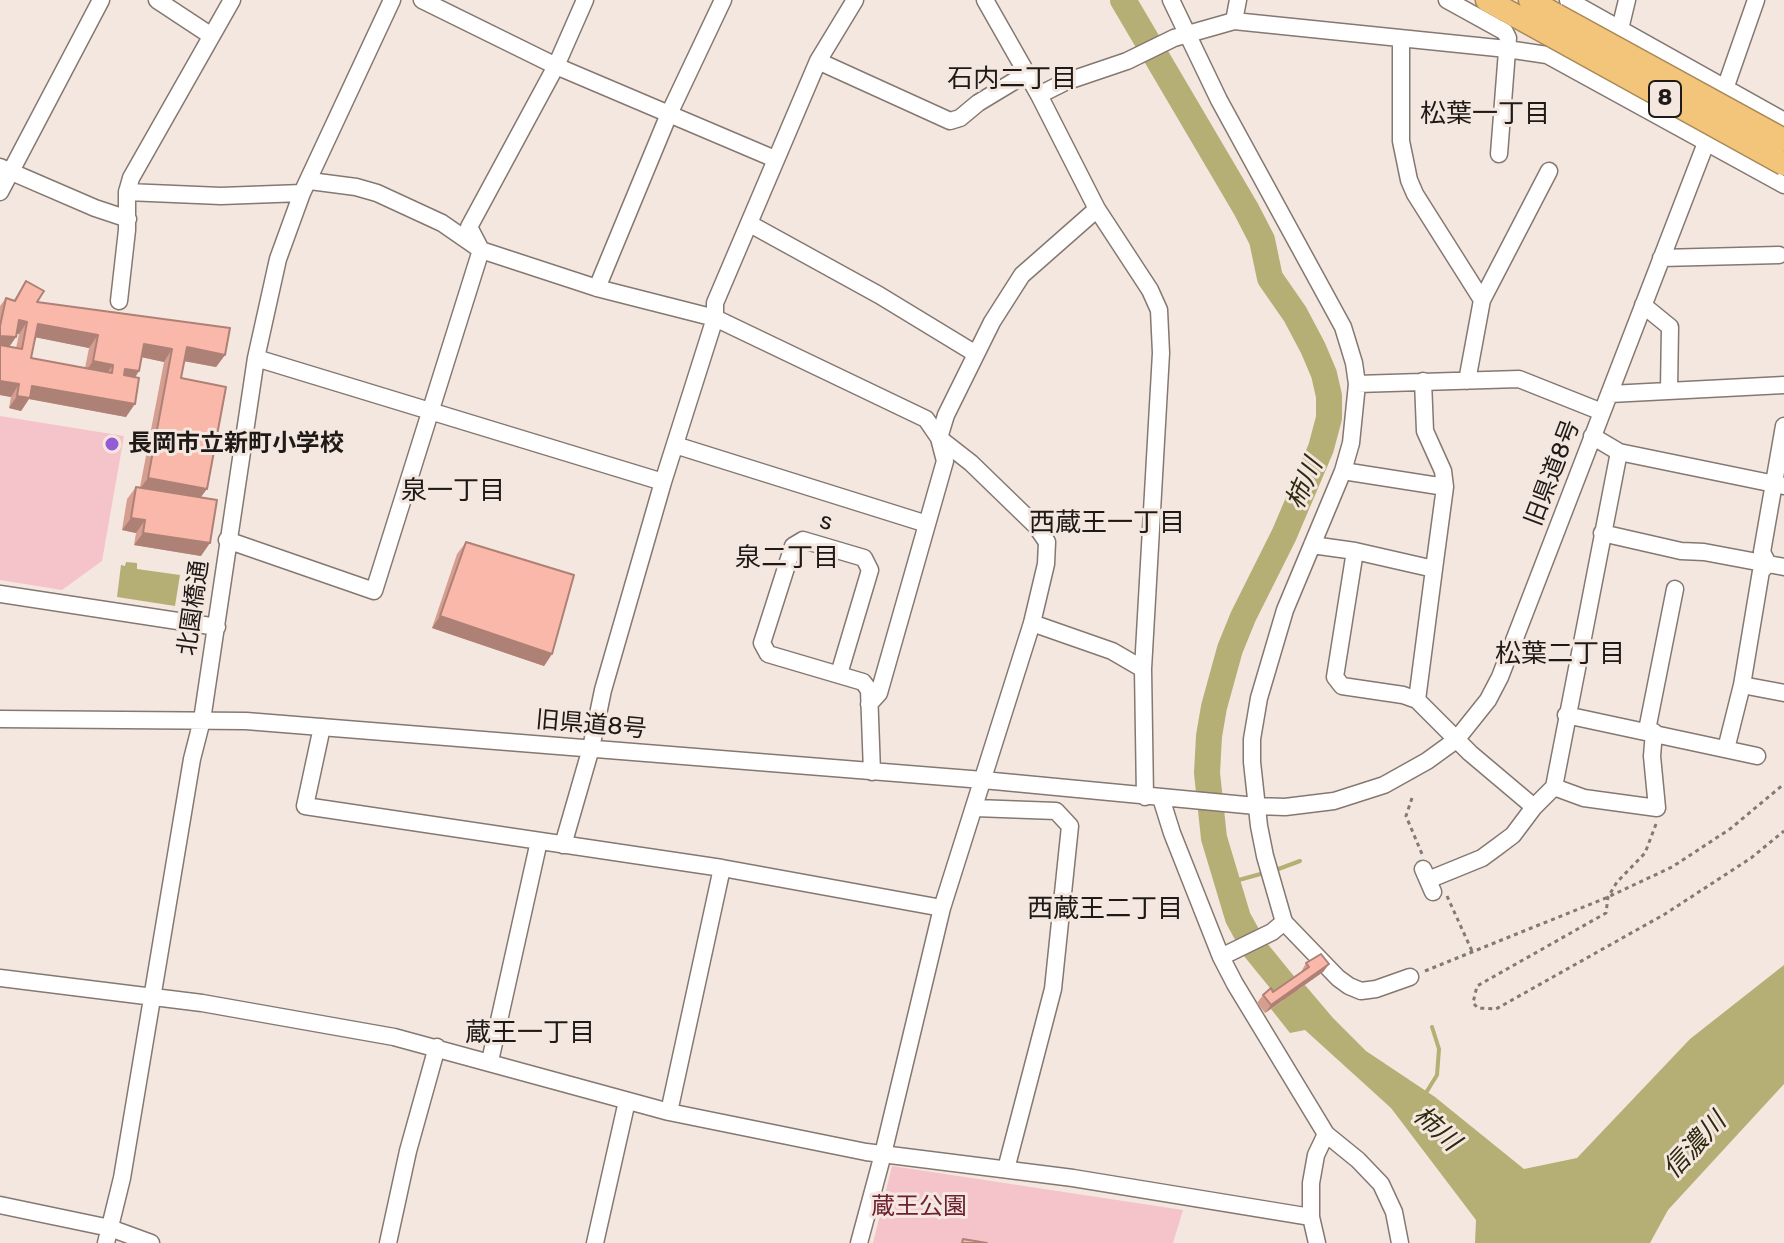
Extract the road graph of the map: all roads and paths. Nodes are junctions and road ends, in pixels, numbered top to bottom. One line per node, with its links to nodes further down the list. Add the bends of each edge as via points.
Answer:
1 (101, 0): 36 (street)
2 (157, 0): 20 (street)
3 (232, 0): 20 (street)
4 (392, 0): 39 (street, 北園橋通)
5 (422, 0): 25 (street)
6 (585, 0): 25 (street)
7 (723, 0): 29 (street)
8 (855, 0): 24 (street)
9 (985, 0): 26 (street)
10 (1171, 0): 21 (street)
11 (1238, 0): 18 (street)
12 (1447, 0): 23 (street, via 1505,32)
13 (1487, 0): 17 (highway, 8)
14 (1530, 0): 17 (highway, 8)
15 (1627, 0): 19 (street)
16 (1756, 0): 27 (street, 旧県道8号)
17 (1557, 16): 19 (street); 31 (highway, 8, bridge); 35 (highway, 8, bridge)
18 (1234, 21): 21 (street); 22 (street)
19 (1620, 29): 27 (street)
20 (210, 35): 41 (street)
21 (1181, 37): 28 (street); 57 (street, via 1343,327)
22 (1401, 39): 23 (street); 49 (street, via 1401,141 1409,180)
23 (1507, 49): 32 (street, via 1547,55); 33 (street)
24 (818, 61): 26 (street, via 950,121); 34 (street)
25 (556, 66): 29 (street); 45 (street, via 469,227)
26 (1026, 74): 28 (street)
27 (1725, 88): 30 (street); 32 (street, 旧県道8号)
28 (1039, 95): 42 (street)
29 (669, 114): 34 (street); 48 (street)
30 (1784, 121)
31 (1784, 140)
32 (1706, 143): 38 (street); 47 (street, 旧県道8号)
33 (1499, 154)
34 (775, 159): 44 (street)
35 (1784, 164)
36 (5, 169): 40 (street); 43 (street)
37 (1549, 171): 49 (street)
38 (1784, 185)
39 (306, 187): 41 (street, via 221,196); 45 (street, via 356,187 377,193 442,223); 54 (street, 北園橋通, via 278,259)
40 (0, 192)
41 (127, 192): 43 (street)
42 (1097, 209): 53 (street, via 1022,275); 83 (street, via 1150,290 1161,320)
43 (128, 219): 50 (street)
44 (750, 224): 52 (street, via 715,303); 53 (street)
45 (481, 250): 48 (street); 61 (street)
46 (1779, 255): 47 (street)
47 (1661, 258): 51 (street, 旧県道8号)
48 (597, 288): 52 (street)
49 (1482, 300): 56 (street)
50 (119, 301)
51 (1643, 305): 59 (street, via 1670,327); 60 (street, 旧県道8号)
52 (715, 318): 65 (street, via 926,419); 66 (street)
53 (976, 354): 65 (street)
54 (256, 358): 61 (street); 74 (street, 北園橋通)
55 (1423, 381): 56 (street); 57 (street); 71 (street, via 1425,431)
56 (1467, 381): 62 (street, via 1519,379)
57 (1357, 384): 68 (street)
58 (1784, 385): 59 (street)
59 (1669, 390): 60 (street)
60 (1610, 394): 62 (street, 旧県道8号)
61 (430, 410): 69 (street); 74 (street, via 374,591)
62 (1602, 412): 64 (street, 旧県道8号)
63 (1784, 426): 70 (street)
64 (1592, 436): 67 (street); 94 (street, 旧県道8号, via 1500,677)
65 (939, 438): 72 (street, via 945,461); 81 (street, via 971,463 1047,542)
66 (675, 445): 69 (street); 72 (street)
67 (1619, 452): 70 (street); 73 (street)
68 (1343, 471): 71 (street); 75 (street)
69 (663, 482): 95 (street)
70 (1778, 485): 77 (street, via 1762,552)
71 (1445, 487): 78 (street)
72 (927, 524): 88 (street, via 879,693)
73 (1602, 533): 77 (street); 89 (street)
74 (227, 540): 82 (street, 北園橋通)
75 (1312, 545): 76 (street); 104 (street, via 1285,610 1259,698)
76 (1355, 551): 78 (street); 87 (street, via 1335,677 1342,686)
77 (1776, 565): 85 (street, via 1761,571)
78 (1434, 569): 87 (street)
79 (1675, 589): 93 (street)
80 (0, 594): 82 (street)
81 (1032, 623): 83 (street, via 1112,651); 99 (street)
82 (217, 627): 91 (street, 北園橋通)
83 (1143, 669): 102 (street)
84 (839, 674): 84 (street, s, via 768,654 762,643 793,546 803,540 864,558 870,570); 88 (street, s, via 863,682)
85 (1742, 685): 86 (street); 96 (street)
86 (1784, 693)
87 (1417, 700): 94 (street)
88 (869, 704): 98 (street)
89 (1566, 715): 93 (street); 101 (street)
90 (0, 719): 91 (street, 旧県道8号)
91 (202, 720): 92 (street, 旧県道8号); 121 (street, 北園橋通)
92 (322, 727): 95 (street, 旧県道8号); 109 (street, via 305,806)
93 (1651, 731): 96 (street); 107 (street)
94 (1456, 740): 104 (street, 旧県道8号, via 1408,773 1352,797 1285,807); 105 (street)
95 (591, 748): 98 (street, 旧県道8号); 110 (street)
96 (1726, 749): 97 (street)
97 (1757, 756)
98 (872, 772): 99 (street, 旧県道8号)
99 (983, 780): 102 (street, 旧県道8号); 106 (street)
100 (1784, 784): 113 (path, via 1730,829 1672,867)
101 (1554, 787): 105 (street); 107 (street, via 1584,798)
102 (1161, 798): 104 (street, 旧県道8号); 118 (street)
103 (1412, 798): 112 (path, via 1406,816)
104 (1251, 806): 116 (street)
105 (1534, 807): 112 (street, via 1513,835 1482,858)
106 (975, 808): 114 (street); 128 (street, via 1056,811 1070,826 1053,989)
107 (1657, 808): 113 (path, via 1645,853)
108 (1784, 831): 113 (path, via 1665,914 1496,1009 1473,1003 1477,986 1606,913)
109 (539, 841): 110 (street); 123 (street)
110 (563, 845): 111 (street)
111 (722, 868): 114 (street); 125 (street)
112 (1428, 881)
113 (1608, 897): 117 (path)
114 (942, 908): 127 (street)
115 (1456, 914): 117 (path)
116 (1278, 927): 118 (street); 119 (street, via 1361,991)
117 (1472, 952): 119 (path)
118 (1226, 955): 126 (street, via 1235,984)
119 (1410, 977)
120 (0, 978): 121 (street)
121 (153, 997): 122 (street); 131 (street, 北園橋通)
122 (437, 1047): 123 (street); 133 (street)
123 (490, 1061): 124 (street)
124 (627, 1101): 125 (street); 134 (street)
125 (669, 1112): 127 (street)
126 (1326, 1134): 130 (street, via 1316,1155); 137 (street, via 1381,1184)
127 (883, 1154): 128 (street); 135 (street)
128 (1006, 1169): 130 (street)
129 (0, 1205): 131 (street)
130 (1311, 1217): 136 (street)
131 (108, 1236): 132 (street)
132 (151, 1243)
133 (388, 1243)
134 (595, 1243)
135 (859, 1243)
136 (1317, 1243)
137 (1400, 1243)

